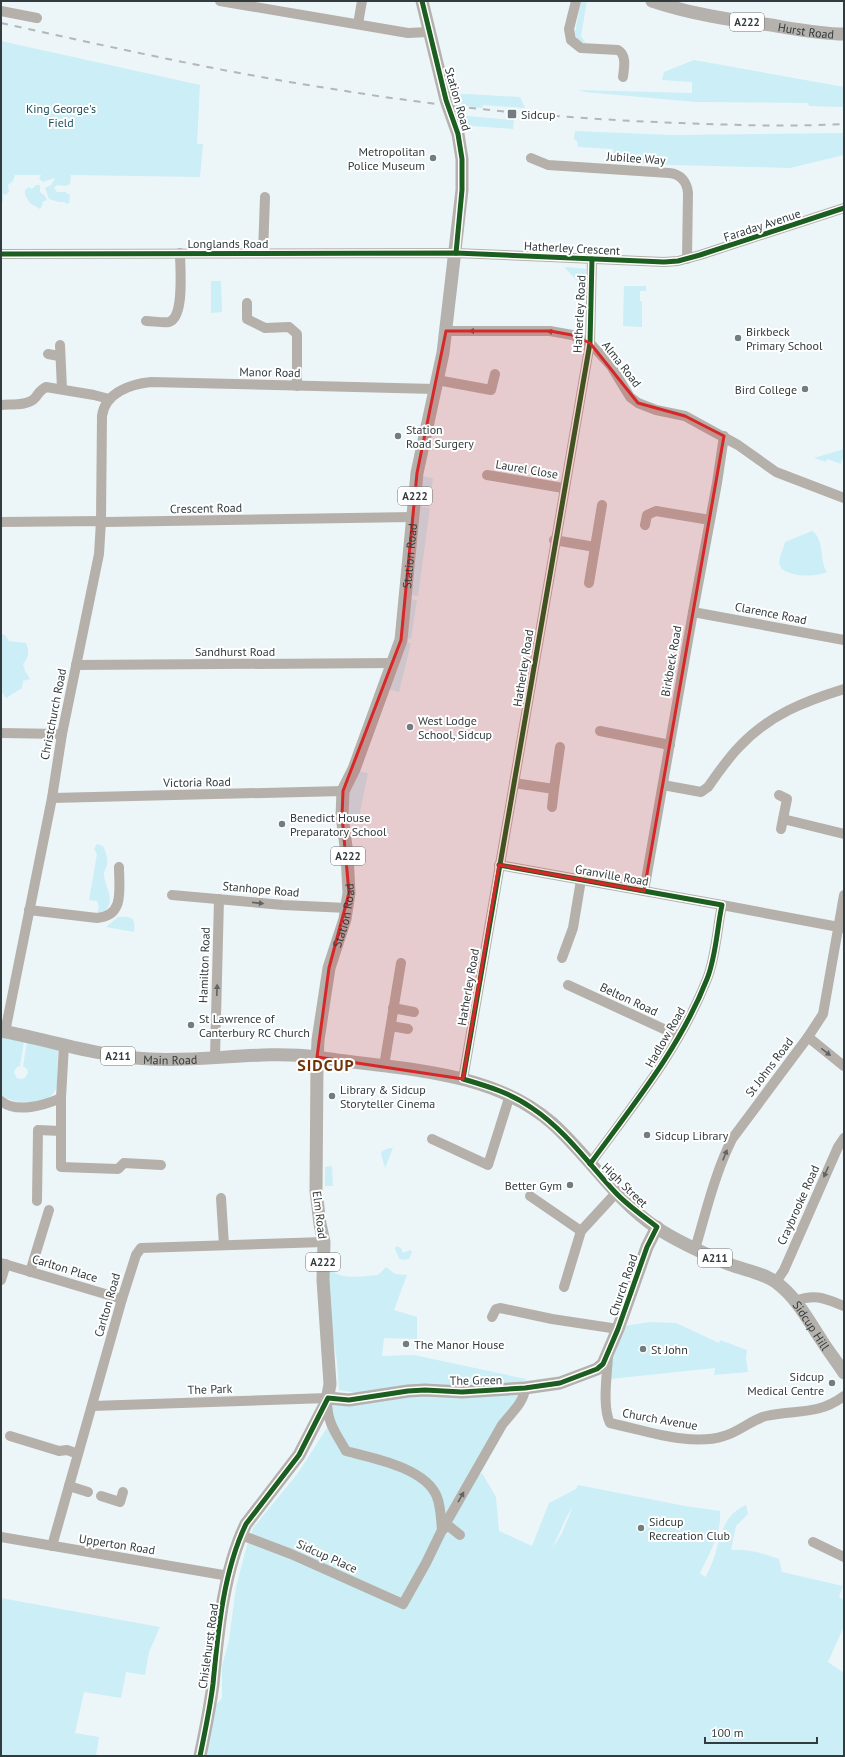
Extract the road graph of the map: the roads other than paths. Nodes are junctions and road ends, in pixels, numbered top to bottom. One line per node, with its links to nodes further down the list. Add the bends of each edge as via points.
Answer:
1 (220, 1): 8 (street)
2 (362, 1): 8 (street)
3 (422, 1): 9 (main road, Station Road / A222)
4 (576, 1): 11 (street, via 570,29 571,40 582,48 622,52)
5 (652, 1): 10 (main road, Hurst Road / A222, via 707,16)
6 (1, 11): 7 (street)
7 (37, 18)
8 (358, 24): 9 (street, via 408,33)
9 (430, 32): 17 (main road, Station Road / A222, via 446,100 458,134 462,159)
10 (844, 34)
11 (624, 77)
12 (530, 158): 20 (street, Jubilee Way, via 548,165 654,171 681,176 688,187)
13 (265, 197): 16 (street)
14 (844, 208): 20 (street, Faraday Avenue)
15 (180, 253): 16 (street, Longlands Road); 18 (street, Longlands Road); 22 (street, via 179,308 176,317 168,322)
16 (263, 253): 17 (street, Longlands Road)
17 (456, 253): 19 (street, Hatherley Crescent); 23 (main road, Station Road / A222)
18 (1, 254)
19 (592, 259): 20 (street, Hatherley Crescent, via 664,262); 24 (street, Hatherley Road)
20 (687, 259)
21 (247, 303): 30 (street, via 247,319 265,328 289,327 296,334)
22 (146, 321)
23 (446, 330): 24 (street, Alma Road, one-way to 23, via 572,335 550,331); 29 (main road, Station Road / A222)
24 (590, 343): 34 (street, Alma Road, via 610,366 630,396 638,402 656,410 685,416); 36 (street, Hatherley Road)
25 (60, 345): 27 (street)
26 (48, 354): 27 (street)
27 (59, 356): 31 (street)
28 (495, 374): 29 (street, Manor Road, via 491,390)
29 (436, 384): 30 (street, Manor Road); 39 (main road, Station Road / A222, via 417,473)
30 (297, 386): 32 (street, Manor Road, via 138,383)
31 (62, 389): 32 (street); 33 (street, via 46,387 29,401)
32 (109, 399): 41 (street, Christchurch Road, via 102,416)
33 (1, 405)
34 (724, 436): 37 (street, Alma Road, via 776,472); 40 (street, Birkbeck Road)
35 (487, 475): 36 (street, Laurel Close)
36 (563, 488): 44 (street, Hatherley Road)
37 (844, 498)
38 (602, 505): 45 (street)
39 (412, 517): 41 (street, Crescent Road); 49 (main road, Station Road / A222, via 401,640)
40 (710, 520): 43 (street, via 656,511 647,515); 47 (street, Birkbeck Road)
41 (101, 521): 42 (street, Crescent Road); 50 (street, Christchurch Road, via 98,554)
42 (1, 522)
43 (645, 525)
44 (554, 540): 45 (street); 57 (street, Hatherley Road)
45 (595, 547): 46 (street)
46 (589, 583)
47 (693, 612): 48 (street, Clarence Road); 55 (street, Birkbeck Road)
48 (844, 640)
49 (394, 663): 50 (street, Sandhurst Road); 60 (main road, Station Road / A222, via 354,769)
50 (76, 665): 54 (street, Christchurch Road)
51 (844, 689): 58 (street, via 811,699 767,722 739,747 702,792)
52 (600, 731): 55 (street)
53 (1, 733): 54 (street)
54 (62, 734): 62 (street, Christchurch Road)
55 (670, 744): 58 (street, Birkbeck Road)
56 (560, 747): 59 (street)
57 (514, 783): 59 (street); 65 (street, Hatherley Road)
58 (663, 785): 68 (street, Birkbeck Road)
59 (554, 789): 63 (street)
60 (343, 791): 62 (street, Victoria Road); 73 (main road, Station Road / A222, via 342,816 349,876)
61 (780, 795): 64 (street, via 787,799 782,824)
62 (52, 798): 74 (street, Christchurch Road)
63 (552, 807)
64 (844, 834)
65 (499, 866): 67 (street, Granville Road); 91 (street, Hatherley Road)
66 (119, 868): 74 (street, via 117,907 105,918)
67 (581, 880): 68 (street, Granville Road); 76 (street, via 573,928)
68 (644, 891): 72 (street, Granville Road)
69 (172, 895): 71 (street, Stanhope Road)
70 (844, 895): 75 (street, St Johns Road)
71 (219, 899): 73 (street, Stanhope Road, one-way to 73); 88 (street, Hamilton Road, one-way to 71)
72 (722, 904): 75 (street, Granville Road); 84 (street, Hadlow Road, via 707,978)
73 (347, 908): 87 (main road, Station Road / A222, via 329,968)
74 (29, 910): 83 (street, Christchurch Road)
75 (841, 928): 85 (street, St Johns Road, via 825,1008)
76 (562, 958)
77 (401, 962): 79 (street)
78 (568, 985): 84 (street, Belton Road)
79 (393, 1008): 80 (street); 81 (street)
80 (414, 1012)
81 (390, 1026): 82 (street); 89 (street)
82 (408, 1029)
83 (3, 1032): 86 (main road, Main Road / A211)
84 (679, 1036): 98 (street, Hadlow Road, via 657,1072)
85 (808, 1037): 90 (street, one-way to 90); 109 (street, St Johns Road, one-way to 85, via 712,1192 732,1139)
86 (64, 1045): 88 (main road, Main Road / A211, via 148,1059); 93 (street)
87 (317, 1056): 88 (main road, Main Road / A211, via 255,1054); 89 (main road, High Street / A211); 107 (main road, Elm Road / A222, via 316,1179)
88 (215, 1057)
89 (384, 1066): 91 (main road, High Street / A211)
90 (844, 1066)
91 (462, 1079): 92 (main road, High Street / A211)
92 (510, 1095): 97 (street, via 488,1165); 98 (main road, High Street / A211, via 551,1122)
93 (61, 1098): 94 (street, via 45,1105 30,1107); 95 (street)
94 (2, 1104)
95 (61, 1131): 99 (street, via 61,1167 118,1169 124,1163); 103 (street, via 38,1130)
96 (844, 1138): 113 (street, Craybrooke Road, one-way to 113, via 784,1270)
97 (432, 1140)
98 (590, 1164): 100 (main road, High Street / A211)
99 (161, 1165)
100 (616, 1193): 105 (main road, High Street / A211); 106 (street)
101 (530, 1196): 106 (street)
102 (221, 1198): 108 (street)
103 (37, 1201)
104 (49, 1210): 111 (street)
105 (657, 1228): 109 (main road, High Street / A211); 119 (main road, Church Road, via 647,1247)
106 (582, 1231): 114 (street)
107 (324, 1242): 108 (street, Carlton Road); 124 (main road, Elm Road / A222, via 323,1280 330,1384)
108 (224, 1245): 115 (street, Carlton Road, via 141,1248 136,1255)
109 (696, 1249): 113 (main road, High Street / A211, via 727,1264 752,1271)
110 (3, 1263): 111 (street, Carlton Place); 112 (street)
111 (30, 1272): 115 (street, Carlton Place)
112 (1, 1280)
113 (776, 1282): 116 (main road, Sidcup Hill / A211)
114 (564, 1287)
115 (122, 1299): 125 (street, Carlton Road)
116 (796, 1301): 117 (street, via 809,1296); 121 (main road, Sidcup Hill / A211)
117 (844, 1306)
118 (492, 1317): 119 (street, via 498,1308 515,1308)
119 (618, 1329): 120 (main road, Church Road)
120 (608, 1348): 122 (main road, The Green, via 581,1375 560,1383); 123 (street, Church Avenue, via 606,1403 610,1423 690,1440 708,1440 725,1436 764,1416 821,1409)
121 (843, 1367)
122 (525, 1388): 124 (main road, The Green, via 462,1392 408,1390); 132 (street, one-way to 122, via 502,1425 513,1409 521,1403)
123 (844, 1396)
124 (327, 1404): 125 (street, The Park); 132 (street, via 331,1426 346,1451 413,1472 431,1486 438,1497); 133 (main road, Chislehurst Road, via 299,1455 246,1524)
125 (92, 1406): 127 (street, Carlton Road)
126 (10, 1436): 127 (street)
127 (78, 1454): 128 (street, Carlton Road)
128 (69, 1486): 129 (street); 137 (street, Carlton Road)
129 (88, 1492)
130 (123, 1492): 131 (street, via 120,1502)
131 (101, 1496)
132 (442, 1530): 133 (street, Sidcup Place, via 402,1604 291,1554); 134 (street, via 450,1527)
133 (241, 1535): 139 (main road, Chislehurst Road)
134 (460, 1535)
135 (1, 1537): 137 (street, Upperton Road)
136 (813, 1542): 138 (street)
137 (52, 1546): 139 (street, Upperton Road)
138 (843, 1554)
139 (229, 1576): 140 (main road, Chislehurst Road)
140 (200, 1756)

